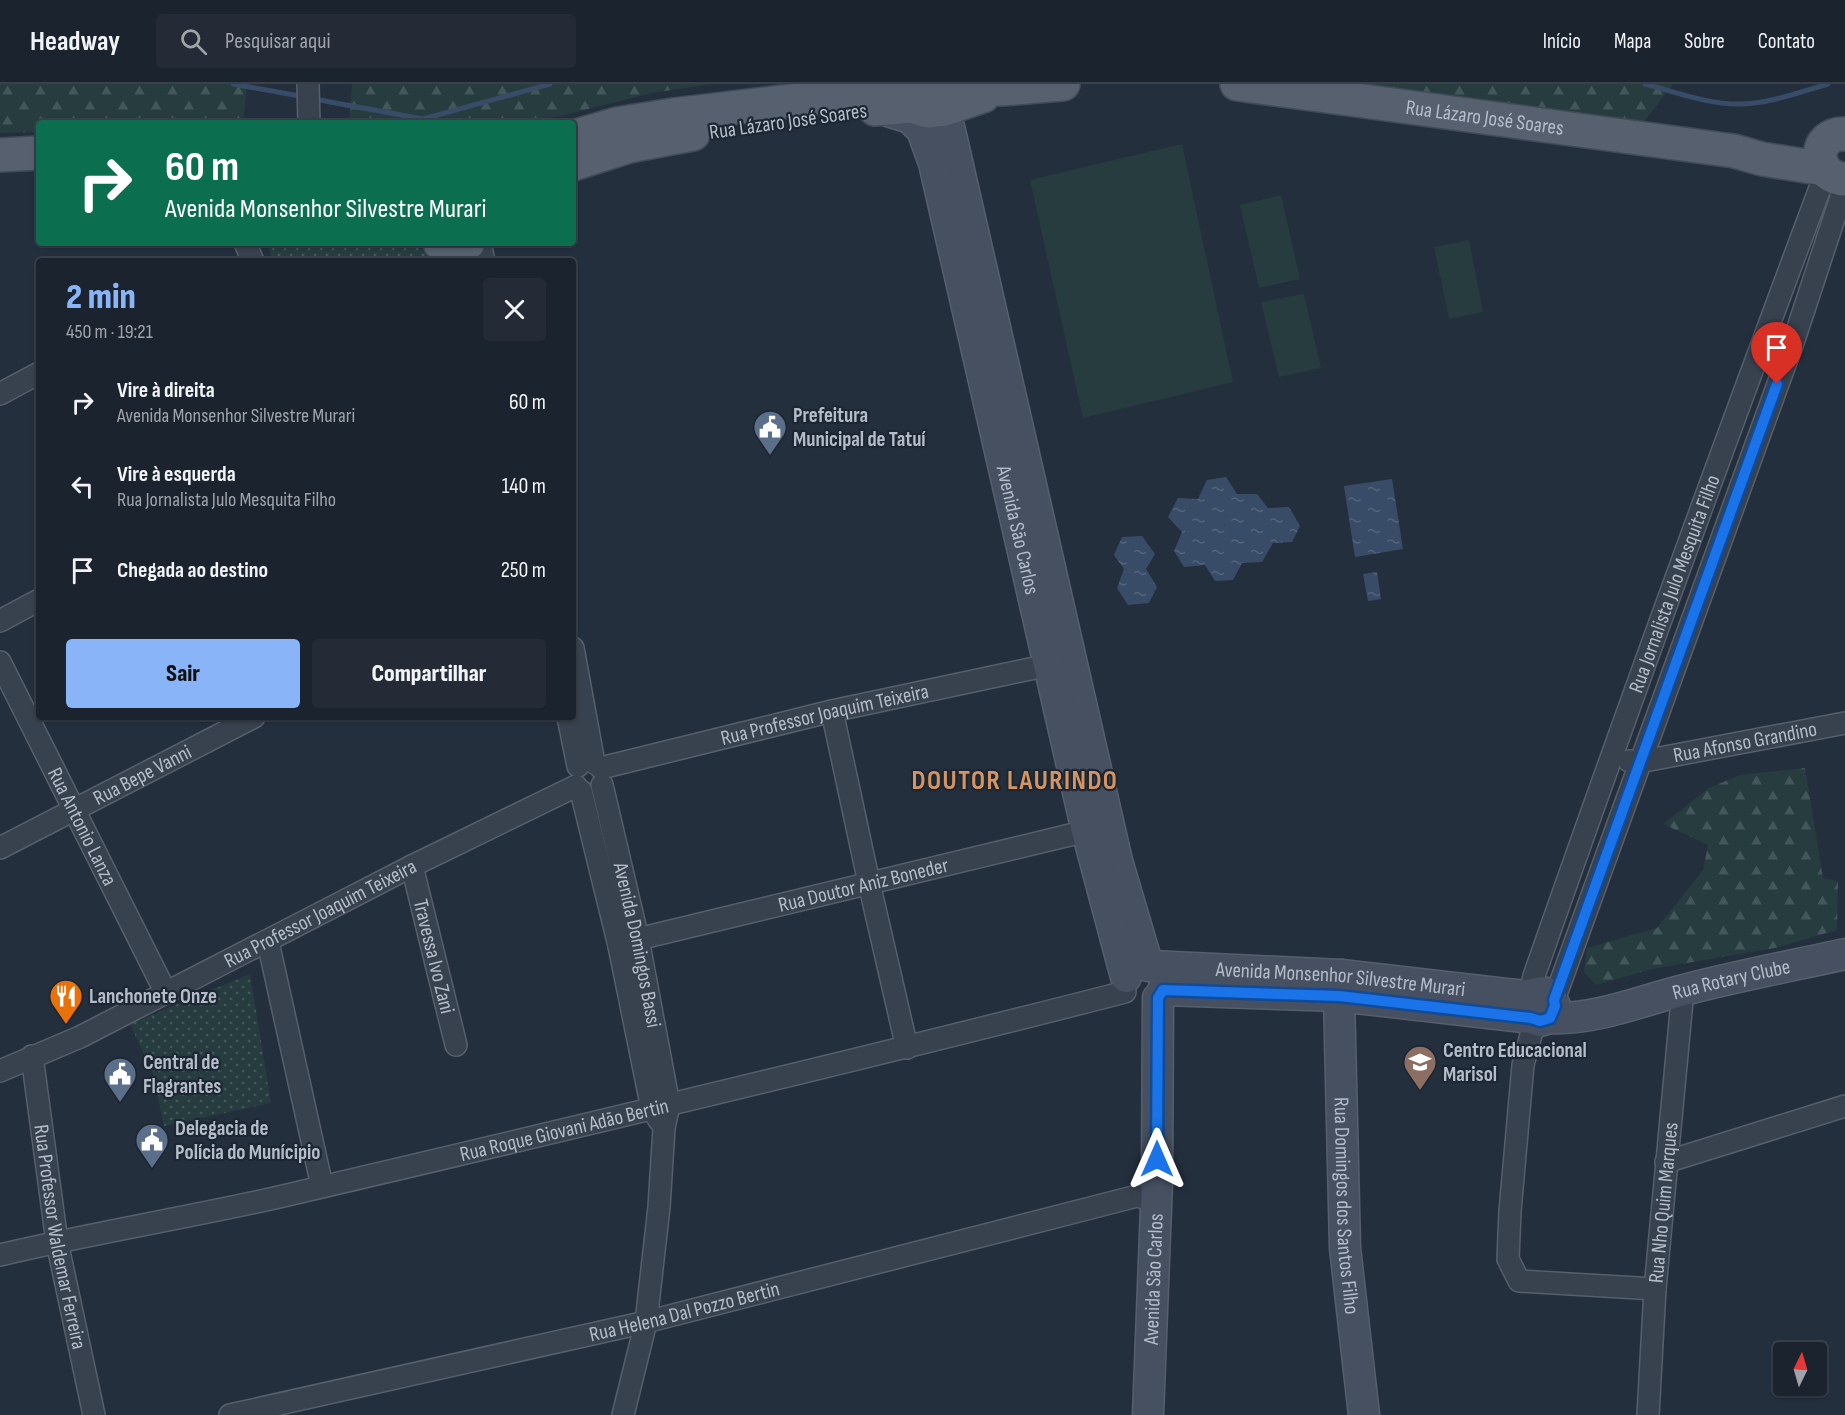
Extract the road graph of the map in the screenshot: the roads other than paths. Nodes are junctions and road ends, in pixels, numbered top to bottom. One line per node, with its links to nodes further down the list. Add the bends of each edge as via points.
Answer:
1 (308, 84): 8 (street)
2 (1063, 84): 5 (main road, Rua Lázaro José Soares)
3 (1237, 84): 12 (main road, Rua Lázaro José Soares)
4 (917, 86): 5 (main road, Rua Lázaro José Soares); 7 (main road, via 930,92); 9 (main road, Rua Lázaro José Soares, via 673,115 617,124)
5 (1002, 89): 7 (main road, Rua Lázaro José Soares)
6 (881, 109): 7 (main road, Rua Lázaro José Soares); 11 (main road, Rua Lázaro José Soares, via 692,134 628,146); 24 (main road, Avenida São Carlos, via 910,118 922,130 934,163)
7 (945, 109): 36 (main road, Avenida São Carlos)
8 (309, 120)
9 (576, 136)
10 (36, 154): 13 (main road)
11 (576, 163)
12 (1834, 164): 19 (street, Rua Jornalista Julo Mesquita Filho); 20 (street, Rua Jornalista Julo Mesquita Filho, via 1794,339)
13 (1, 166): 14 (main road)
14 (36, 168)
15 (460, 247): 16 (street)
16 (479, 258)
17 (36, 375): 18 (street)
18 (0, 394)
19 (1676, 577): 20 (street); 27 (street, Rua Jornalista Julo Mesquita Filho)
20 (1703, 586): 28 (street, Rua Jornalista Julo Mesquita Filho)
21 (36, 602): 22 (street)
22 (0, 621)
23 (0, 662): 35 (street, Rua Antonio Lanza)
24 (1049, 665): 26 (street, Rua Professor Joaquim Teixeira); 36 (main road, Avenida São Carlos)
25 (576, 672): 34 (street, Avenida Domingos Bassi)
26 (832, 711): 34 (street, Rua Professor Joaquim Teixeira); 39 (street)
27 (1628, 712): 28 (street); 32 (street, Rua Jornalista Julo Mesquita Filho)
28 (1655, 719): 33 (street, Rua Jornalista Julo Mesquita Filho)
29 (248, 720): 35 (street, Rua Bepe Vanni)
30 (569, 720): 34 (street, Avenida Domingos Bassi)
31 (1845, 723): 33 (street, Rua Afonso Grandino)
32 (1610, 759): 33 (street, Rua Afonso Grandino); 47 (street, Rua Jornalista Julo Mesquita Filho, via 1534,976)
33 (1639, 762): 47 (street, Rua Jornalista Julo Mesquita Filho)
34 (589, 777): 38 (street, Rua Professor Joaquim Teixeira); 41 (street, Avenida Domingos Bassi)
35 (75, 810): 37 (street, Rua Bepe Vanni); 46 (street, Rua Antonio Lanza)
36 (1098, 829): 39 (street, Rua Doutor Aniz Boneder); 43 (main road, Avenida São Carlos, via 1117,861)
37 (0, 848)
38 (412, 866): 40 (street, Rua Professor Joaquim Teixeira); 48 (street, Travessa Ivo Zani)
39 (869, 883): 41 (street, Rua Doutor Aniz Boneder); 49 (street)
40 (268, 942): 46 (street, Rua Professor Joaquim Teixeira); 55 (street)
41 (629, 943): 53 (street, Avenida Domingos Bassi)
42 (1845, 954): 45 (main road, Rua Rotary Clube)
43 (1144, 985): 44 (main road, Avenida Monsenhor Silvestre Murari); 49 (street, Rua Roque Giovani Adão Bertin); 56 (main road, Avenida São Carlos)
44 (1340, 985): 47 (main road, Avenida Monsenhor Silvestre Murari); 66 (main road, Rua Domingos dos Santos Filho, via 1345,1248)
45 (1683, 990): 47 (main road, Rua Rotary Clube, via 1572,1019); 54 (street, Rua Nho Quim Marques)
46 (166, 993): 50 (street, Rua Professor Joaquim Teixeira)
47 (1540, 1010): 59 (street, Rua Jornalista Julo Mesquita Filho, via 1523,1065 1508,1259 1519,1281)
48 (456, 1045)
49 (907, 1048): 53 (street, Rua Roque Giovani Adão Bertin)
50 (33, 1056): 51 (street, Rua Professor Joaquim Teixeira); 57 (street, Rua Professor Waldemar Ferreira)
51 (0, 1071)
52 (1845, 1106): 54 (street)
53 (661, 1107): 55 (street, Rua Roque Giovani Adão Bertin); 60 (street, via 664,1128 659,1207)
54 (1666, 1162): 59 (street, Rua Nho Quim Marques)
55 (322, 1186): 57 (street, Rua Roque Giovani Adão Bertin)
56 (1146, 1198): 60 (street, Rua Helena Dal Pozzo Bertin); 64 (main road, Avenida São Carlos); 65 (main road, Avenida São Carlos)
57 (57, 1242): 58 (street, Rua Roque Giovani Adão Bertin); 61 (street, Rua Professor Waldemar Ferreira)
58 (0, 1256)
59 (1655, 1289): 67 (street, Rua Nho Quim Marques)
60 (646, 1322): 62 (street, Rua Helena Dal Pozzo Bertin); 63 (street)
61 (94, 1415)
62 (230, 1415)
63 (623, 1415)
64 (1128, 1415)
65 (1148, 1415)
66 (1365, 1415)
67 (1648, 1415)

